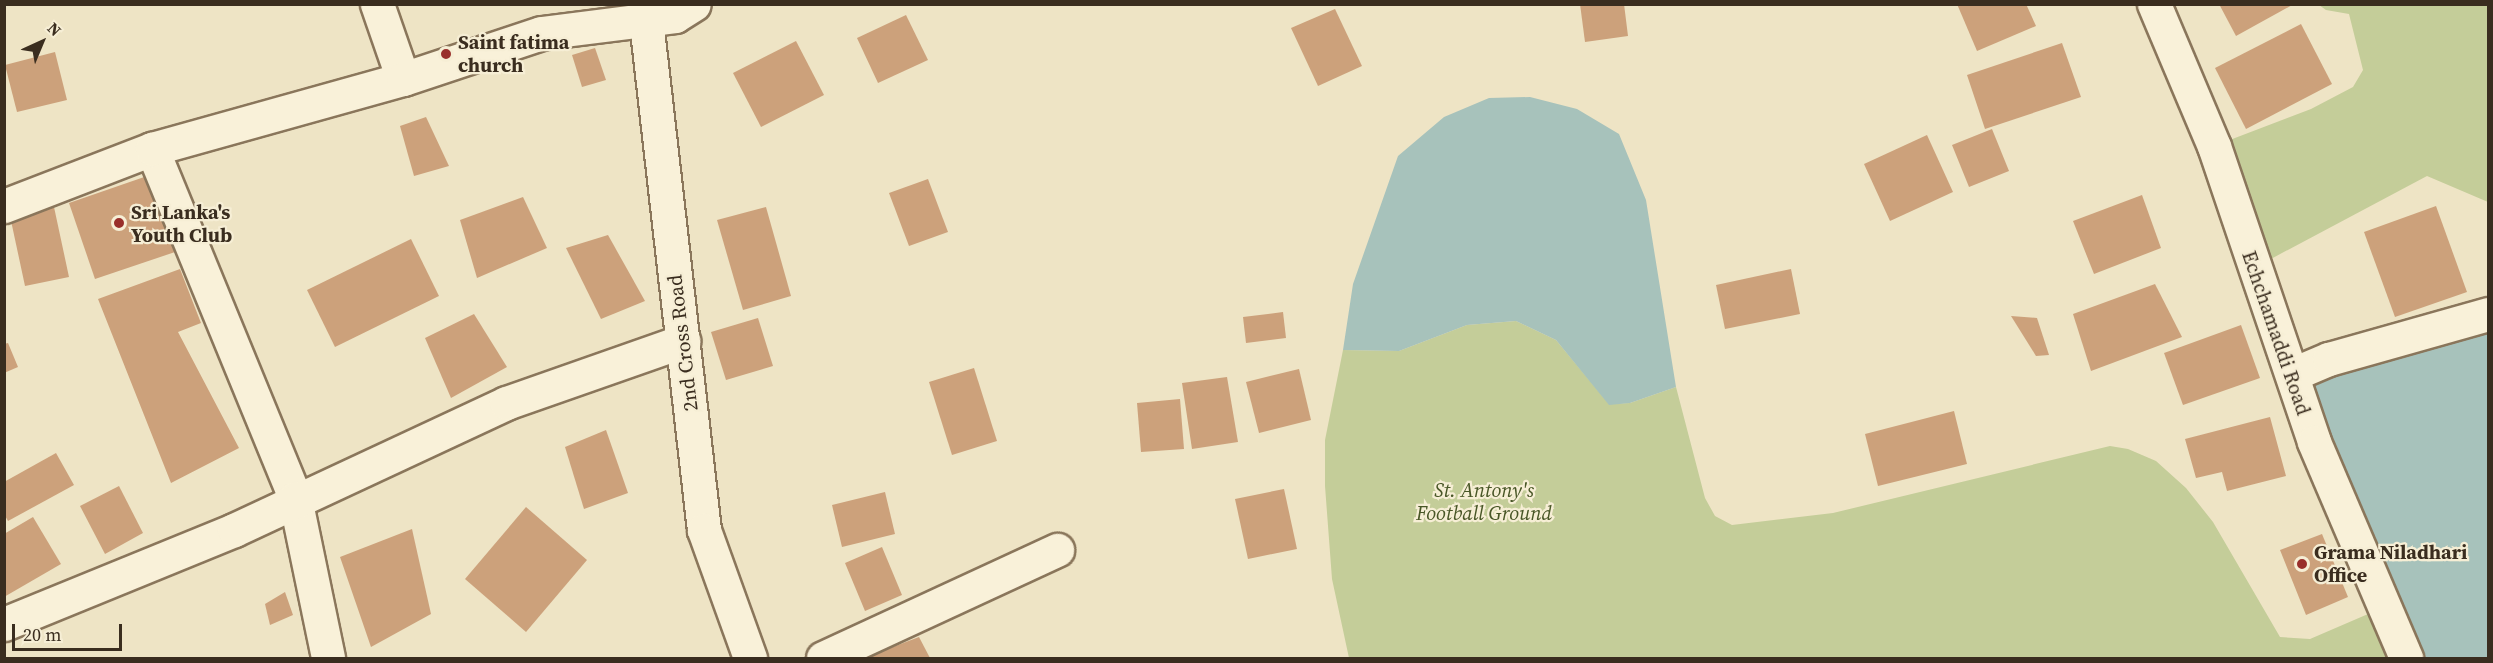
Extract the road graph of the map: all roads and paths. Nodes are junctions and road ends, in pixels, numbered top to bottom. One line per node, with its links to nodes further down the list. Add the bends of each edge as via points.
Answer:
1 (377, 4): 5 (street)
2 (694, 4): 4 (street, via 675,16)
3 (2154, 4): 10 (street, Echchamaddi Road, via 2214,146 2252,269)
4 (646, 21): 5 (street, via 542,33); 9 (street, 2nd Cross Road)
5 (403, 79): 6 (street)
6 (152, 149): 7 (street); 11 (street)
7 (4, 206)
8 (2488, 314): 10 (street, via 2330,359)
9 (683, 341): 11 (street, via 506,403); 15 (street, 2nd Cross Road, via 704,530)
10 (2293, 374): 17 (street, Echchamaddi Road, via 2314,442)
11 (295, 498): 13 (street, via 234,530); 14 (street)
12 (1057, 550): 16 (street)
13 (4, 624)
14 (328, 658)
15 (750, 658)
16 (823, 658)
17 (2406, 658)

